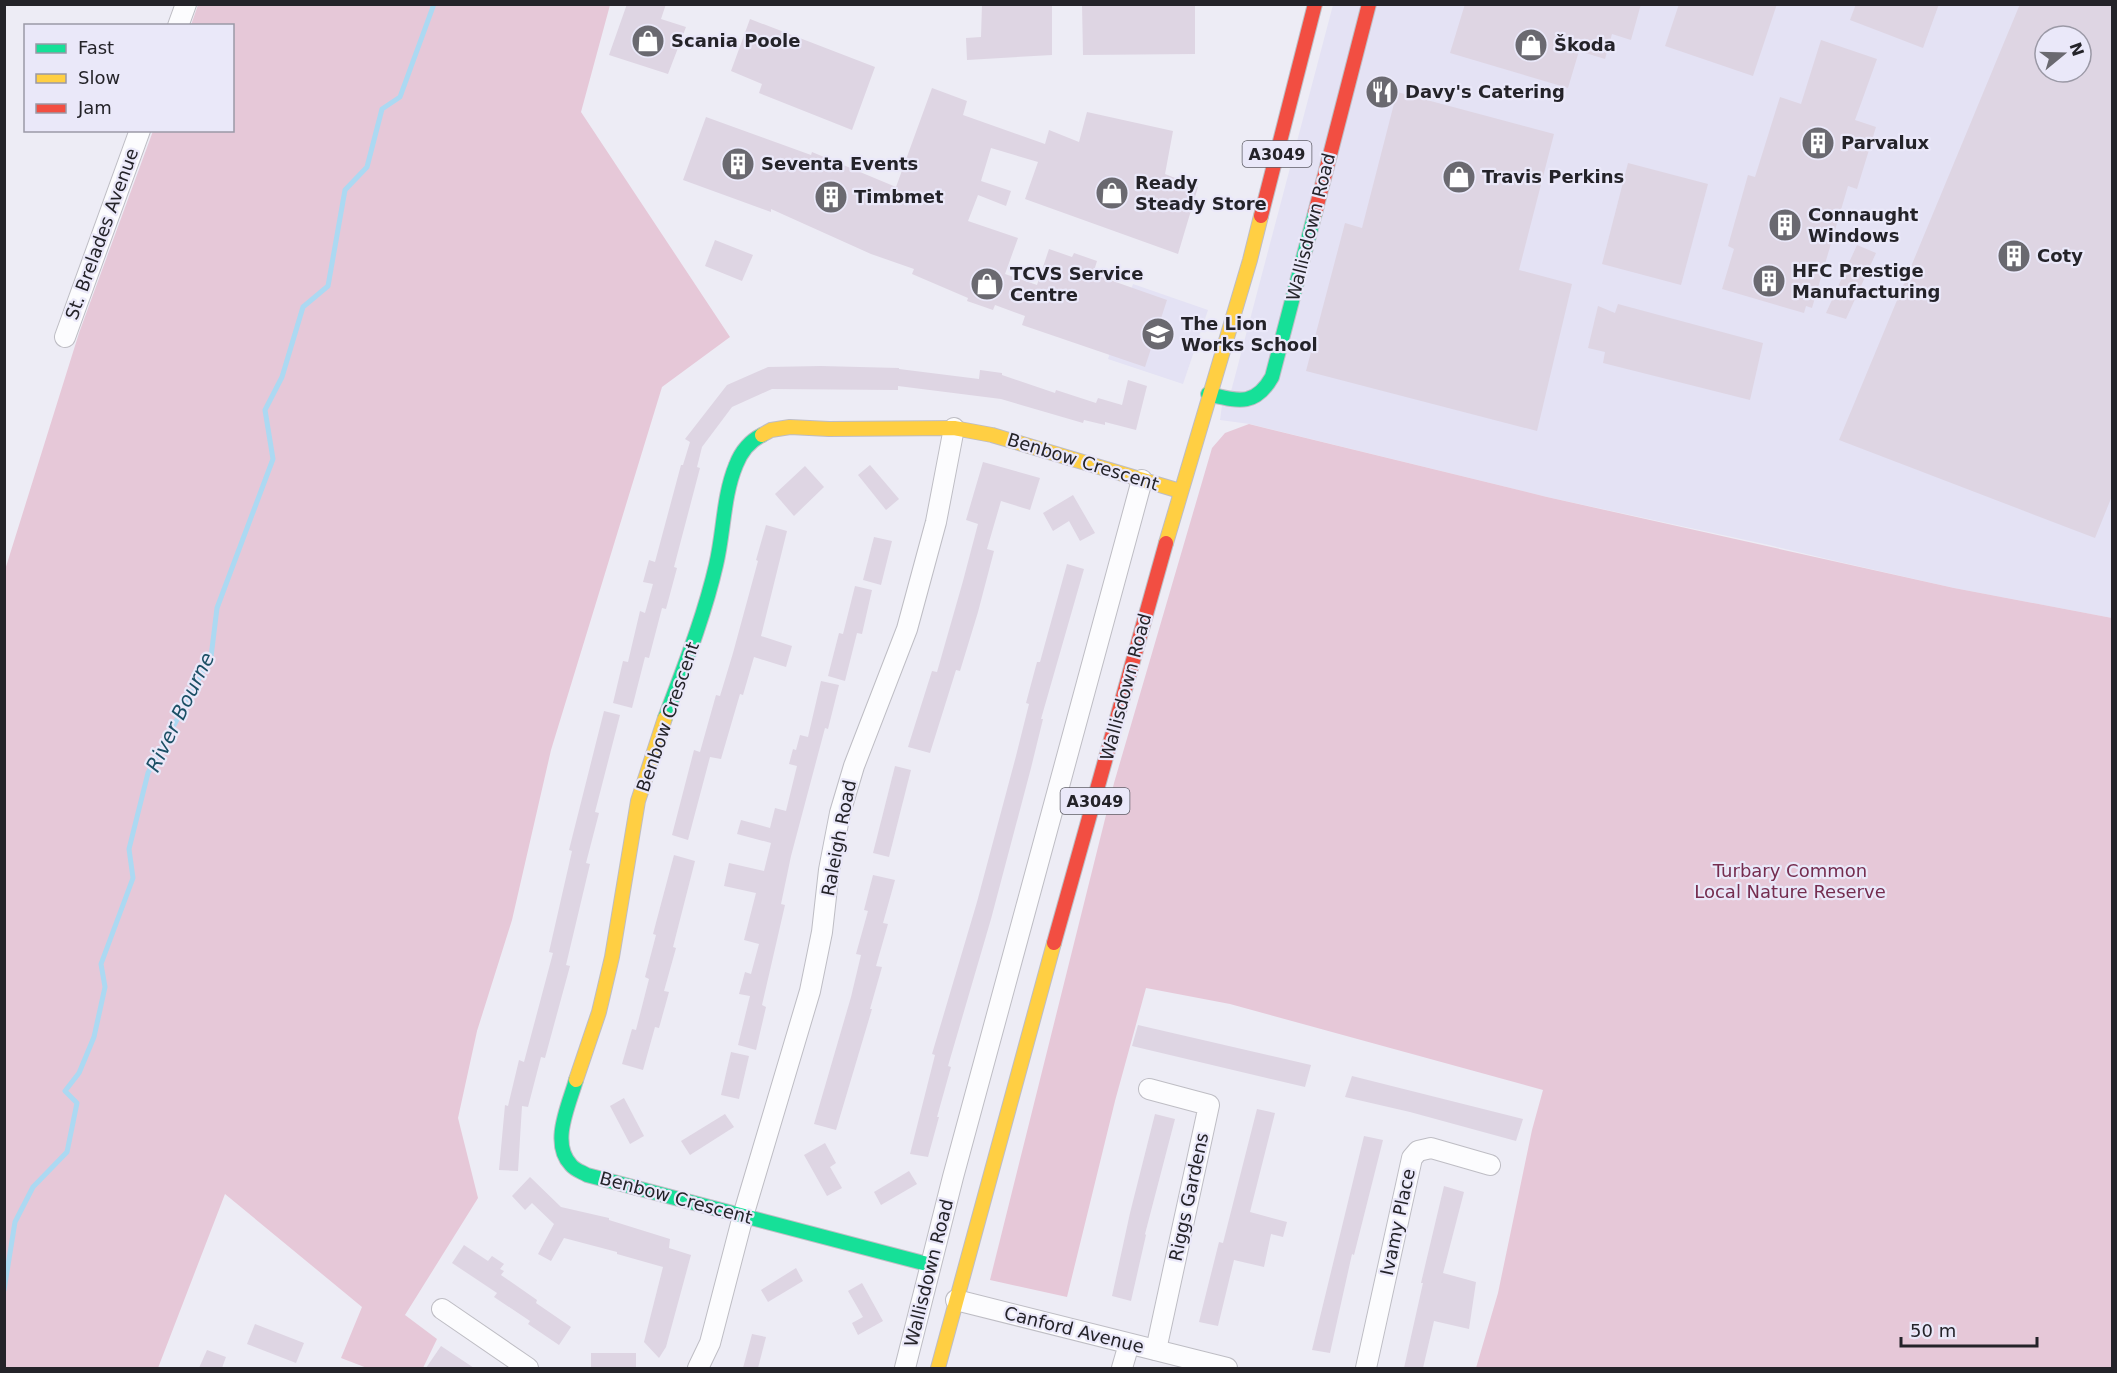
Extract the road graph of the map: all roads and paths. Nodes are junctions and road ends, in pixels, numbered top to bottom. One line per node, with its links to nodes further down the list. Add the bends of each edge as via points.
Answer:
1 (186, 4): 4 (street)
2 (1315, 4): 7 (street, Wallisdown Road / A3049, via 1250,260)
3 (1369, 4): 7 (street, Wallisdown Road, via 1272,377 1250,401)
4 (179, 24)
5 (139, 132): 6 (street, St. Brelades Avenue)
6 (65, 337)
7 (1208, 394): 10 (street, Wallisdown Road / A3049)
8 (954, 428): 9 (street, Benbow Crescent, via 992,435); 15 (street, Raleigh Road, via 923,576 840,813 810,991); 15 (street, Benbow Crescent, via 790,427 771,430 746,447 729,487 706,607 638,801 612,957 564,1121 563,1154 572,1167 587,1175)
9 (1142, 480): 10 (street, Benbow Crescent); 13 (street, Wallisdown Road)
10 (1180, 491): 14 (street, Wallisdown Road / A3049)
11 (1149, 1089): 20 (street, Riggs Gardens, via 1209,1105)
12 (1490, 1165): 27 (street, Ivamy Place, via 1431,1148 1418,1151 1412,1158)
13 (953, 1177): 14 (street, Wallisdown Road); 16 (street, Wallisdown Road)
14 (986, 1187): 17 (street, Wallisdown Road / A3049)
15 (743, 1216): 16 (street, Benbow Crescent); 22 (street, Raleigh Road, via 710,1343)
16 (931, 1265): 23 (street, Wallisdown Road)
17 (956, 1300): 19 (street, Canford Avenue); 24 (street, Wallisdown Road / A3049)
18 (442, 1309): 21 (street)
19 (1129, 1344): 20 (street, Canford Avenue); 25 (street)
20 (1156, 1350): 26 (street, Canford Avenue)
21 (528, 1368)
22 (698, 1368)
23 (904, 1368)
24 (938, 1368)
25 (1122, 1368)
26 (1227, 1368)
27 (1366, 1368)

